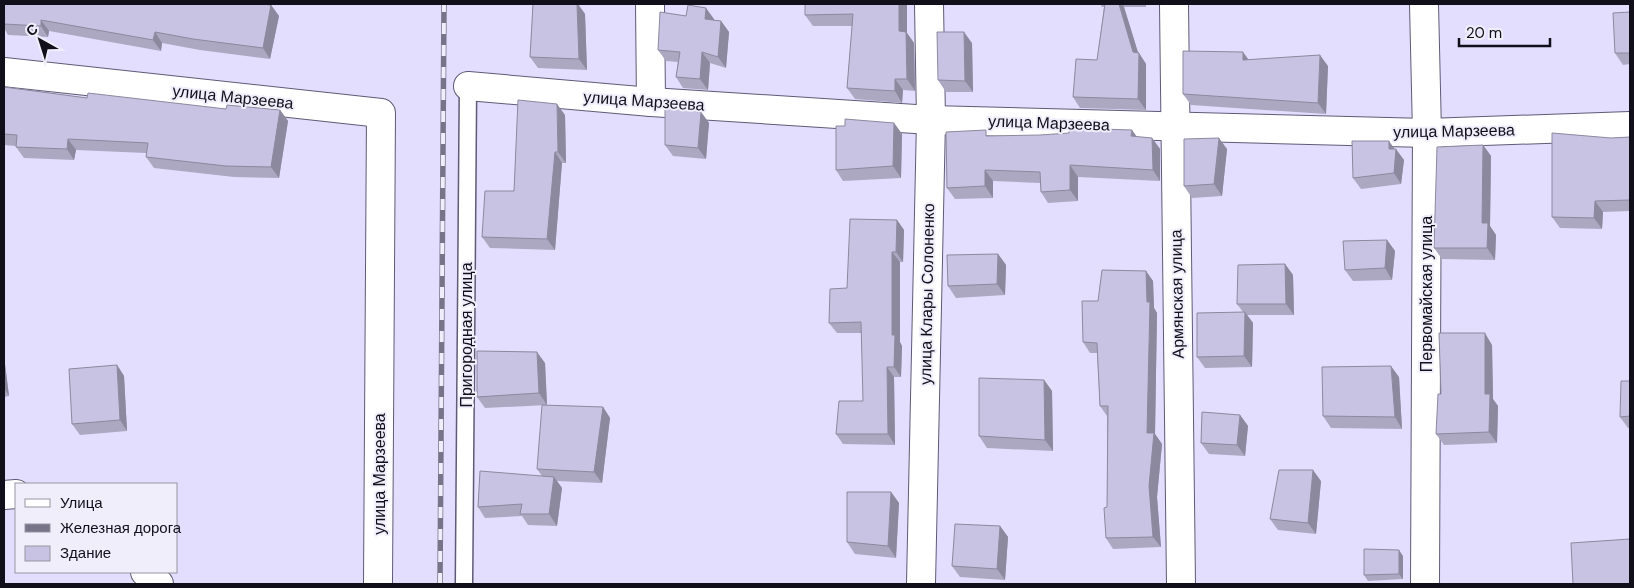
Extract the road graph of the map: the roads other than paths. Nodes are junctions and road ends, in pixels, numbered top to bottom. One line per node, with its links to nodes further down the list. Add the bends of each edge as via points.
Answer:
1 (650, 4): 7 (street)
2 (929, 4): 8 (street, улица Клары Солоненко)
3 (1174, 4): 9 (street, Армянская улица)
4 (1424, 4): 11 (street, Первомайская улица)
5 (4, 72): 14 (street, улица Марзеева, via 381,113)
6 (468, 86): 7 (street, улица Марзеева); 15 (lane, Пригородная улица)
7 (651, 102): 8 (street, улица Марзеева)
8 (931, 120): 9 (street, улица Марзеева); 16 (street, улица Клары Солоненко)
9 (1175, 126): 11 (street, улица Марзеева); 17 (street, Армянская улица)
10 (1630, 126): 11 (street, улица Марзеева)
11 (1427, 133): 18 (street, Первомайская улица)
12 (146, 573): 13 (street)
13 (159, 584)
14 (378, 584)
15 (464, 584)
16 (920, 584)
17 (1181, 584)
18 (1425, 584)

